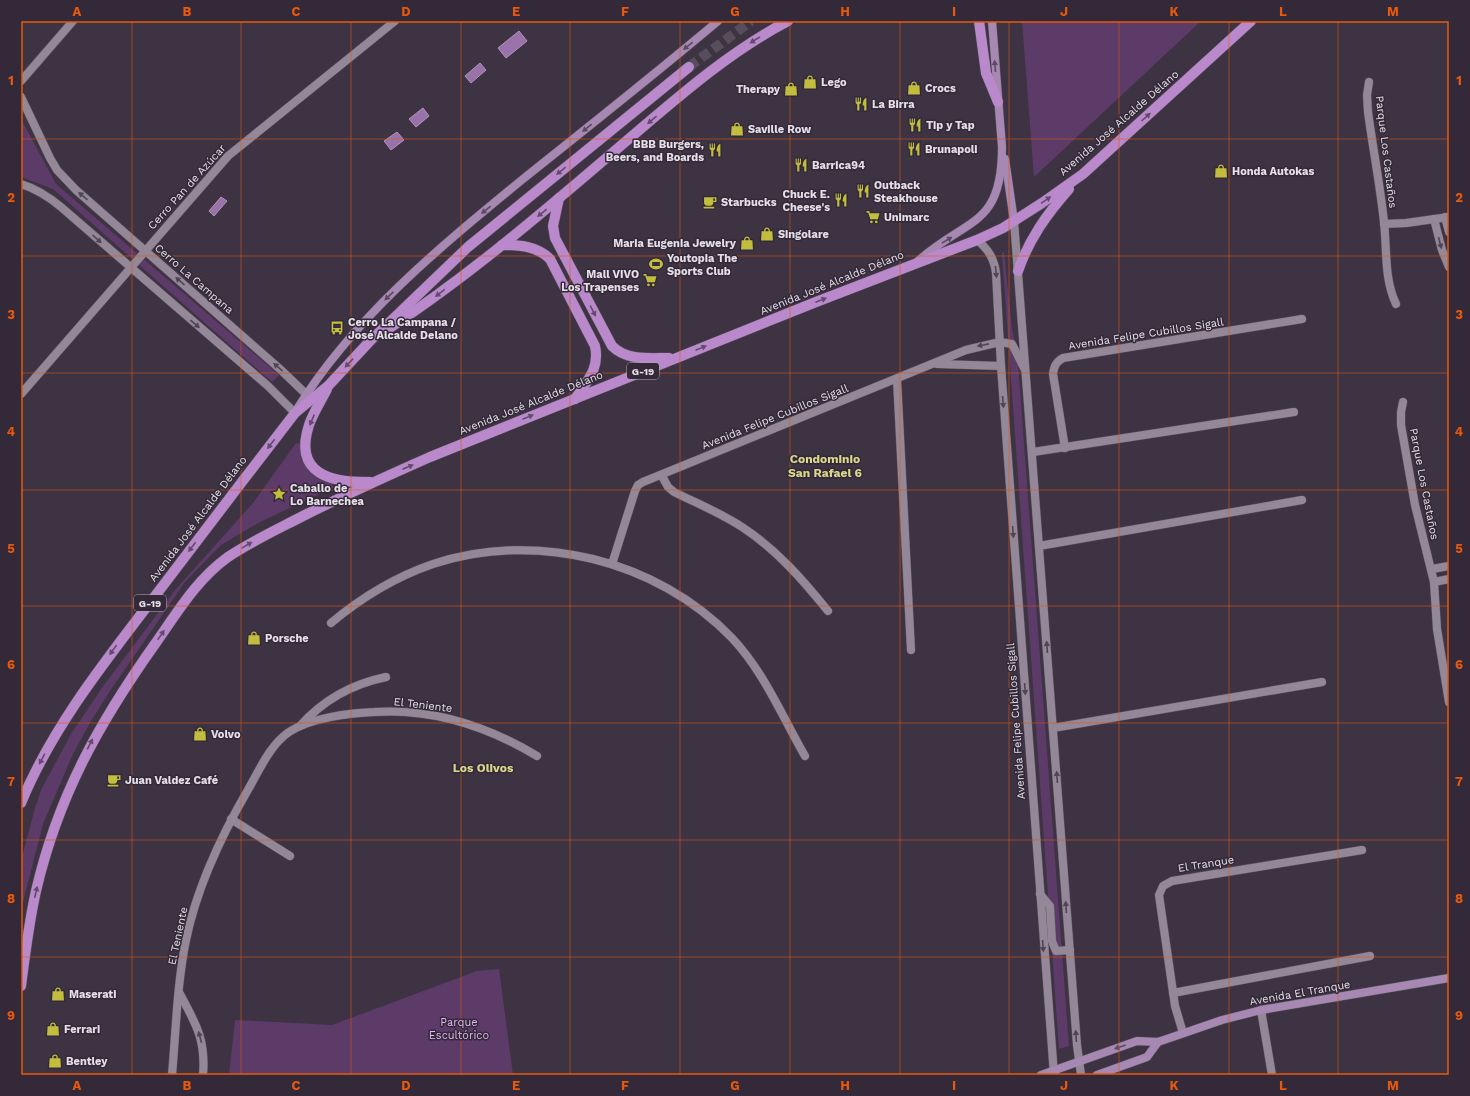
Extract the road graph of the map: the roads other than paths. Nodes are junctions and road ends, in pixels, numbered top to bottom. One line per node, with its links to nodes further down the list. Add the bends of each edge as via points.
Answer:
1 (73, 21): 9 (street)
2 (395, 21): 24 (street, Cerro Pan de Azúcar, via 228,156)
3 (718, 21): 40 (main road, Avenida José Alcalde Délano / G-19, one-way to 40, via 460,231 377,308)
4 (978, 21): 12 (main road, via 986,73)
5 (992, 21): 12 (main road, G-19, one-way to 5)
6 (1251, 21): 14 (main road, Avenida José Alcalde Délano, one-way to 6)
7 (785, 22): 16 (main road, one-way to 16, via 710,71)
8 (689, 67): 31 (main road, Avenida José Alcalde Délano, one-way to 31, via 468,247)
9 (21, 81)
10 (1369, 82): 20 (street, Parque Los Castaños, via 1368,112)
11 (21, 97): 24 (street, Cerro La Campana, one-way to 11, via 76,190 57,170)
12 (998, 102): 13 (main road, G-19)
13 (1002, 147): 19 (main road); 25 (main road, G-19, one-way to 13, via 977,219 988,208 999,184)
14 (1083, 174): 19 (main road, Avenida José Alcalde Délano, one-way to 14); 28 (main road, via 1042,222 1024,254)
15 (21, 184): 27 (street, one-way to 27, via 48,196)
16 (559, 198): 23 (main road, one-way to 23); 33 (main road, one-way to 33, via 553,226 555,238 612,346 625,356)
17 (1447, 217): 18 (street, Parque Los Castaños); 21 (street, Parque Los Castaños)
18 (1434, 219): 20 (street, Parque Los Castaños); 26 (street, one-way to 26)
19 (1014, 222): 22 (main road, Avenida José Alcalde Délano); 28 (street)
20 (1384, 224): 29 (street, Parque Los Castaños, via 1390,288)
21 (1449, 232)
22 (977, 240): 25 (main road, Avenida José Alcalde Délano); 32 (street, Avenida Felipe Cubillos Sigall, one-way to 32, via 988,250 995,264)
23 (502, 245): 31 (main road, one-way to 31, via 425,304); 41 (main road, via 537,249 550,259 595,346 595,368)
24 (146, 251): 27 (street, Cerro Pan de Azúcar); 40 (street, Cerro La Campana, one-way to 24)
25 (916, 262): 33 (main road, Avenida José Alcalde Délano / G-19, one-way to 25)
26 (1449, 267)
27 (130, 269): 39 (street, Cerro Pan de Azúcar); 44 (street, one-way to 44, via 268,386)
28 (1018, 271): 36 (street)
29 (1396, 304)
30 (1302, 319): 45 (street, Avenida Felipe Cubillos Sigall, via 1063,358 1055,364 1053,374)
31 (370, 341): 38 (main road, Avenida José Alcalde Délano, one-way to 38)
32 (1000, 342): 34 (street, Avenida Felipe Cubillos Sigall, one-way to 34, via 971,348); 35 (street, Avenida Felipe Cubillos Sigall); 36 (street, via 1015,347)
33 (674, 358): 41 (main road, Avenida José Alcalde Délano / G-19)
34 (934, 364): 35 (street, Avenida Felipe Cubillos Sigall); 37 (street, Avenida Felipe Cubillos Sigall)
35 (1001, 366): 70 (street, Avenida Felipe Cubillos Sigall, one-way to 70)
36 (1026, 372): 46 (street)
37 (897, 379): 47 (street, Avenida Felipe Cubillos Sigall); 58 (street)
38 (329, 385): 44 (main road, Avenida José Alcalde Délano); 48 (main road, one-way to 48, via 309,426 306,443 308,459 315,470 325,477 347,482)
39 (21, 394)
40 (306, 394): 44 (main road, Avenida José Alcalde Délano / G-19)
41 (575, 399): 48 (main road, Avenida José Alcalde Délano / G-19, one-way to 41)
42 (1403, 402): 53 (street, Parque Los Castaños, via 1400,412 1401,425 1415,506)
43 (1294, 412): 45 (street)
44 (295, 413): 66 (main road, Avenida José Alcalde Délano / G-19, one-way to 66, via 75,704 51,742)
45 (1065, 448): 46 (street)
46 (1033, 452): 50 (street)
47 (662, 476): 51 (street, Avenida Felipe Cubillos Sigall, via 638,485); 56 (street, via 674,492 727,518 755,536 796,573)
48 (372, 482): 71 (main road, Avenida José Alcalde Délano / G-19, one-way to 48, via 52,835 74,777 107,714 187,598 216,567 246,546)
49 (1302, 500): 50 (street)
50 (1039, 546): 63 (street, one-way to 50)
51 (612, 564): 57 (street, via 568,554 523,550 501,550 456,557 389,582); 65 (street, via 679,595 698,608 731,638 764,679)
52 (1449, 566): 53 (street)
53 (1432, 569): 55 (street, Parque Los Castaños)
54 (1449, 579): 55 (street)
55 (1434, 582): 61 (street, Parque Los Castaños, via 1437,629)
56 (828, 611)
57 (331, 623)
58 (911, 650)
59 (386, 677): 62 (street, El Teniente, via 358,684 332,697)
60 (1322, 682): 63 (street)
61 (1449, 702)
62 (300, 726): 64 (street, El Teniente, via 358,713 382,711 430,714 467,723 496,734); 67 (street, El Teniente, via 289,732 274,747)
63 (1053, 728): 72 (street, one-way to 63)
64 (537, 756)
65 (805, 756)
66 (21, 803)
67 (231, 818): 69 (street); 77 (street, El Teniente, via 210,864 192,914 182,967)
68 (1362, 850): 76 (street, El Tranque, via 1166,883 1159,895)
69 (290, 856)
70 (1040, 894): 72 (street, via 1050,906 1052,941 1056,951); 82 (street, Avenida Felipe Cubillos Sigall, one-way to 82)
71 (26, 921): 75 (main road, Avenida José Alcalde Délano / G-19)
72 (1070, 950): 81 (street, one-way to 72)
73 (1370, 956): 76 (street)
74 (1449, 978): 78 (main road, Avenida El Tranque)
75 (21, 986)
76 (1173, 993): 79 (street, El Tranque)
77 (180, 994): 83 (street, El Teniente); 84 (street, one-way to 77, via 204,1055 197,1028)
78 (1261, 1010): 79 (main road, Avenida El Tranque); 88 (street)
79 (1183, 1033): 80 (main road, Avenida El Tranque)
80 (1158, 1042): 81 (main road, Avenida El Tranque, one-way to 81, via 1137,1041); 87 (main road, via 1147,1057)
81 (1079, 1062): 82 (main road, Avenida El Tranque); 86 (street)
82 (1054, 1073): 85 (main road, Avenida El Tranque)
83 (172, 1075)
84 (203, 1075)
85 (1041, 1075)
86 (1081, 1075)
87 (1097, 1075)
88 (1272, 1075)

